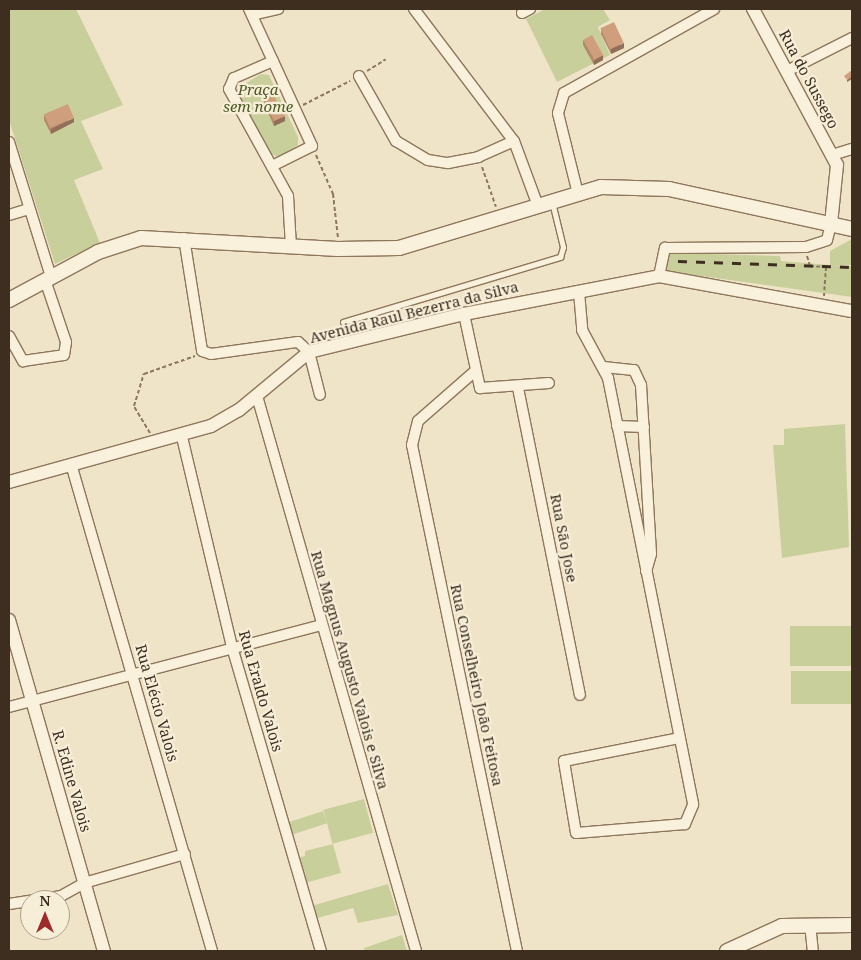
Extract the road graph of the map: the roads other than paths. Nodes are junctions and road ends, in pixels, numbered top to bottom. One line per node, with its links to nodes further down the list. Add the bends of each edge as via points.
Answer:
1 (278, 9): 5 (street)
2 (414, 9): 10 (street)
3 (714, 9): 15 (street, via 564,93 558,113)
4 (753, 9): 8 (street, Rua do Sussego)
5 (250, 12): 7 (street)
6 (852, 39): 8 (street)
7 (273, 61): 14 (street, via 312,146); 14 (street, via 234,78 230,96)
8 (787, 71): 13 (street, Rua do Sussego)
9 (359, 76): 10 (street, via 402,146 438,163 478,157)
10 (514, 142): 17 (street)
11 (9, 145): 18 (street)
12 (852, 149): 13 (street)
13 (832, 155): 20 (street, Rua do Sussego, via 838,175)
14 (272, 166): 23 (street, via 290,204)
15 (578, 194): 16 (main road); 20 (main road, via 601,187 669,188)
16 (552, 202): 17 (main road); 30 (lane, via 563,247 560,257)
17 (538, 206): 23 (main road, via 415,245 338,249)
18 (30, 209): 19 (street); 25 (street)
19 (9, 215)
20 (831, 224): 21 (main road); 24 (street, via 827,240 806,247 674,246 661,254)
21 (852, 229)
22 (184, 238): 23 (main road); 25 (main road, via 131,240); 32 (street, via 200,347 208,354 291,341)
23 (291, 246)
24 (659, 276): 26 (street, Avenida Raul Bezerra da Silva); 28 (street, Avenida Raul Bezerra da Silva)
25 (48, 279): 27 (main road); 31 (street, via 66,342 64,355 23,361)
26 (579, 292): 29 (street, Avenida Raul Bezerra da Silva); 33 (street, via 582,330)
27 (9, 300)
28 (852, 312)
29 (464, 314): 32 (street, Avenida Raul Bezerra da Silva); 34 (street)
30 (343, 322)
31 (9, 336)
32 (309, 352): 37 (street); 38 (street, Avenida Raul Bezerra da Silva)
33 (604, 367): 39 (street); 40 (street, via 634,370 641,385)
34 (474, 372): 36 (street, via 484,390); 62 (street, Rua Conselheiro João Feitosa, via 415,426 412,444)
35 (549, 383): 36 (street)
36 (518, 388): 49 (street, Rua São Jose)
37 (320, 395)
38 (257, 396): 41 (street, Avenida Raul Bezerra da Silva, via 212,426); 46 (street, Rua Magnus Augusto Valois e Silva)
39 (617, 426): 40 (street); 44 (street)
40 (644, 427): 44 (street, via 651,554)
41 (182, 437): 42 (street, Avenida Raul Bezerra da Silva); 47 (street, Rua Eraldo Valois)
42 (71, 464): 43 (street, Avenida Raul Bezerra da Silva); 48 (street, Rua Elécio Valois)
43 (9, 482)
44 (645, 574): 52 (street)
45 (9, 620): 50 (street, R. Edine Valois)
46 (321, 625): 47 (street); 61 (street, Rua Magnus Augusto Valois e Silva)
47 (232, 647): 48 (street); 60 (street, Rua Eraldo Valois)
48 (133, 672): 50 (street); 53 (street, Rua Elécio Valois)
49 (580, 695)
50 (31, 700): 51 (street); 54 (street, R. Edine Valois)
51 (9, 707)
52 (679, 738): 52 (street, via 693,805 689,820 576,834 564,761)
53 (185, 854): 54 (street); 59 (street, Rua Elécio Valois)
54 (84, 883): 55 (street, via 61,896); 58 (street, R. Edine Valois)
55 (9, 904)
56 (810, 924): 57 (main road); 63 (main road, via 769,930); 64 (street)
57 (852, 924)
58 (104, 951)
59 (212, 951)
60 (320, 951)
61 (416, 951)
62 (518, 951)
63 (727, 951)
64 (813, 951)

